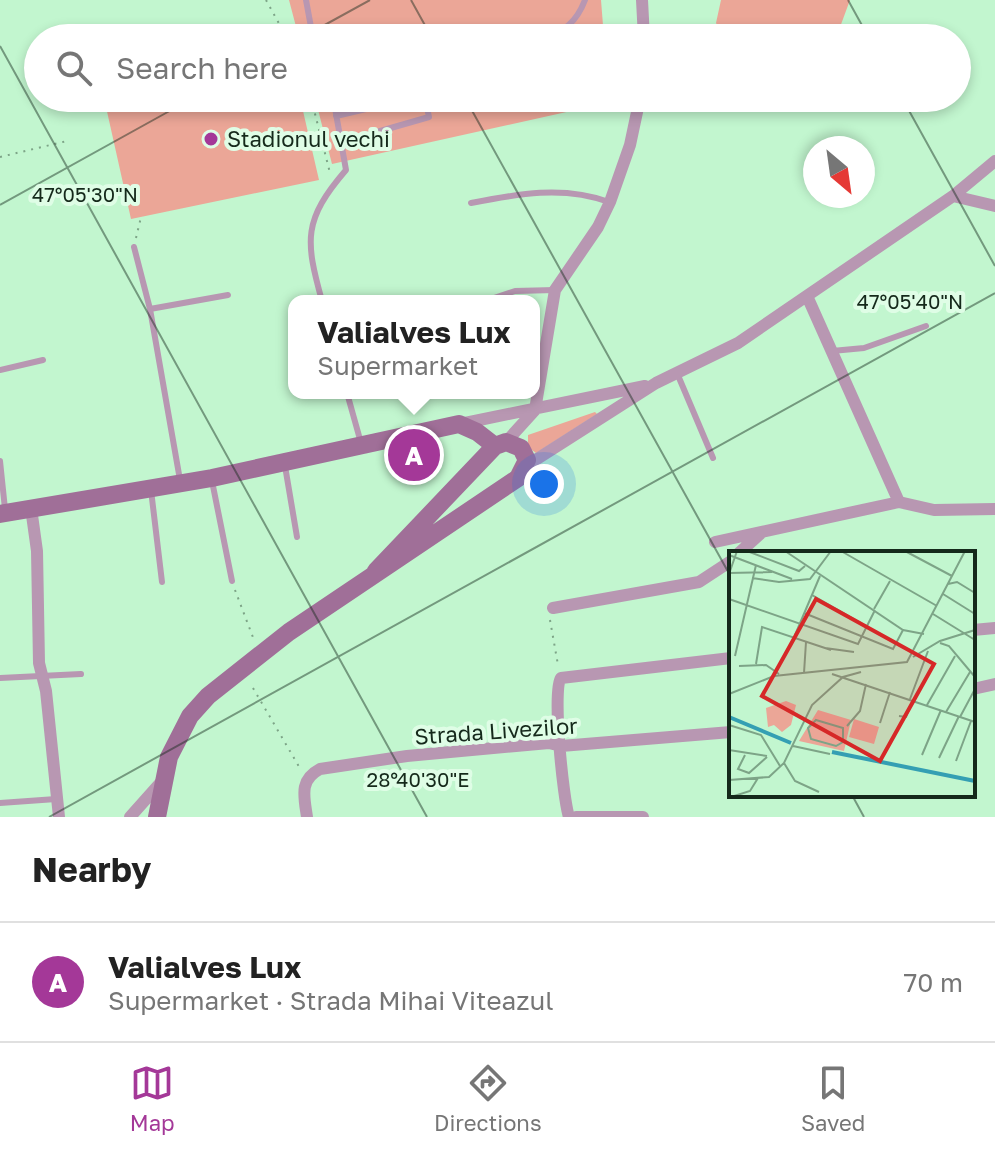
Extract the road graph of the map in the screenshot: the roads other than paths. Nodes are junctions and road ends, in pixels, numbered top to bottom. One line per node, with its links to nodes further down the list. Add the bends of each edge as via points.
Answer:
1 (306, 0): 4 (lane)
2 (585, 0): 5 (lane)
3 (642, 0): 6 (street)
4 (310, 24)
5 (569, 24)
6 (643, 24)
7 (336, 112): 11 (lane)
8 (353, 112): 11 (lane)
9 (428, 112): 12 (lane, via 429,117)
10 (637, 112): 15 (street)
11 (336, 116): 12 (lane)
12 (342, 142): 21 (lane, via 346,170 320,203 308,236)
13 (995, 161): 14 (street)
14 (953, 196): 17 (street); 23 (street)
15 (610, 202): 16 (lane, via 547,192); 19 (street)
16 (471, 203)
17 (995, 206)
18 (134, 247): 24 (lane)
19 (555, 290): 22 (lane); 30 (street)
20 (228, 295): 24 (lane)
21 (321, 295)
22 (503, 295)
23 (807, 296): 26 (street); 29 (street, via 738,343)
24 (150, 309): 44 (lane)
25 (926, 326): 26 (lane, via 864,348)
26 (832, 351): 46 (street)
27 (43, 360): 28 (lane)
28 (0, 370)
29 (677, 373): 31 (street); 38 (lane)
30 (540, 380)
31 (656, 383): 34 (street); 41 (street)
32 (349, 399): 36 (lane)
33 (537, 399): 34 (street)
34 (535, 410): 35 (street); 37 (street)
35 (459, 424): 36 (street); 37 (street)
36 (362, 447): 40 (street)
37 (496, 449): 41 (street, via 521,448); 43 (street, via 493,475); 55 (street)
38 (713, 458)
39 (0, 461): 49 (lane)
40 (284, 463): 42 (street); 51 (lane)
41 (526, 466): 43 (street)
42 (212, 478): 44 (street); 56 (lane)
43 (509, 481): 55 (street)
44 (181, 483): 45 (street)
45 (151, 489): 47 (street); 57 (lane)
46 (899, 502): 48 (street, via 934,510); 50 (street)
47 (31, 508): 49 (street); 63 (street)
48 (995, 509)
49 (3, 513)
50 (763, 532): 52 (street); 53 (street)
51 (297, 537)
52 (715, 542)
53 (741, 551)
54 (729, 562): 58 (street, via 699,582)
55 (376, 571): 69 (street, via 220,685 190,716)
56 (232, 581)
57 (162, 582)
58 (553, 608)
59 (995, 628): 60 (street)
60 (975, 630)
61 (729, 658): 68 (street, via 561,678)
62 (81, 674): 63 (lane)
63 (43, 676): 64 (lane); 70 (street)
64 (0, 678)
65 (995, 684): 66 (street)
66 (975, 689)
67 (729, 732): 68 (street, Strada Livezilor)
68 (561, 746): 75 (street, Strada Livezilor, via 407,756 320,769 304,784); 76 (street)
69 (163, 780): 73 (street); 74 (street)
70 (57, 799): 71 (lane); 72 (street)
71 (0, 803)
72 (59, 817)
73 (130, 817)
74 (157, 817)
75 (307, 817)
76 (569, 817)
77 (576, 817): 78 (street)
78 (643, 817)

